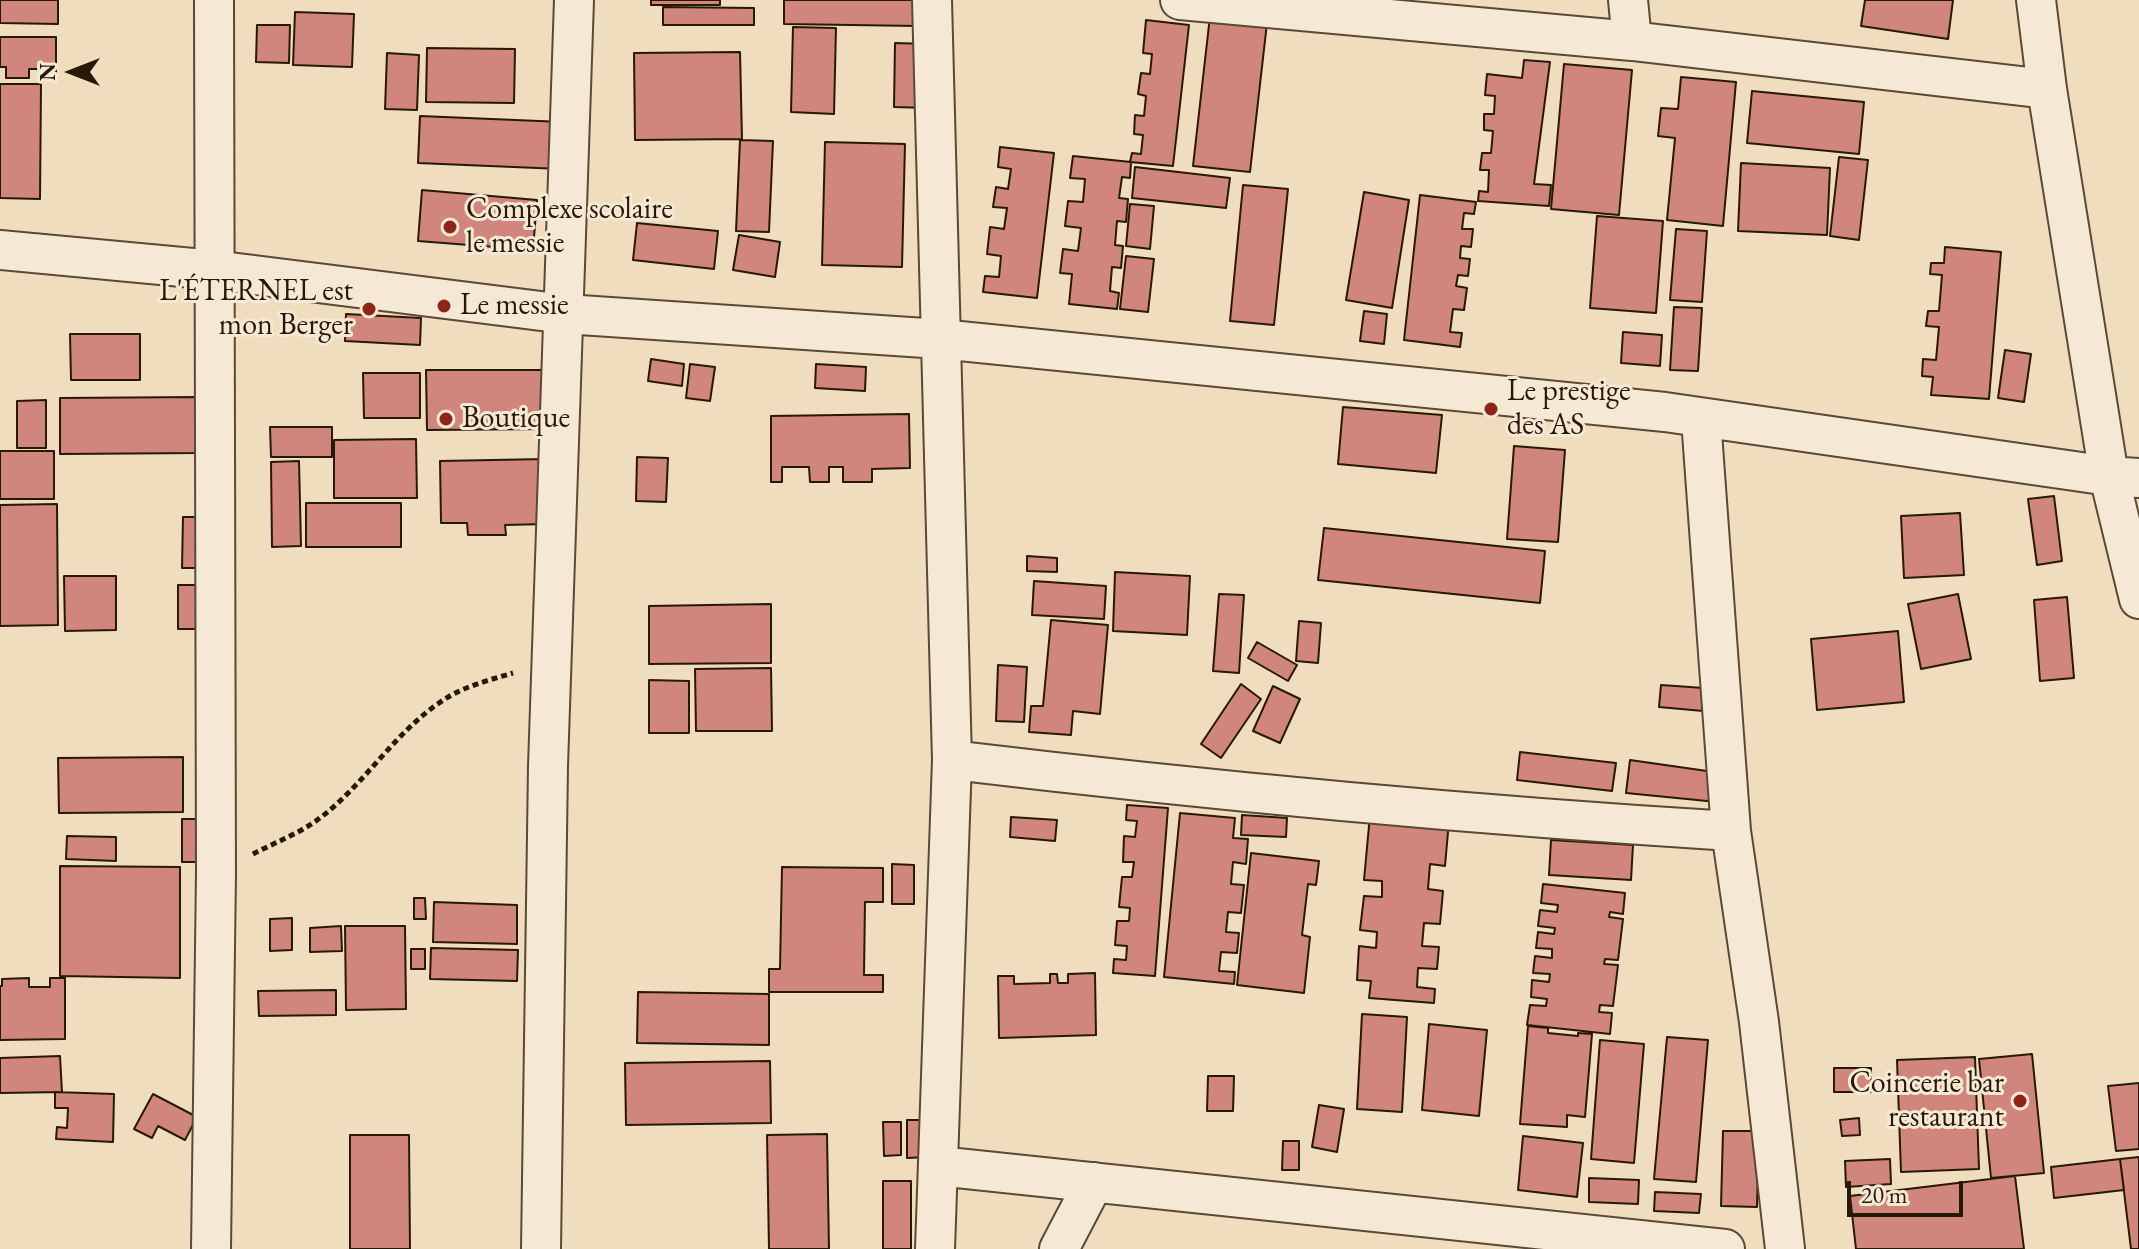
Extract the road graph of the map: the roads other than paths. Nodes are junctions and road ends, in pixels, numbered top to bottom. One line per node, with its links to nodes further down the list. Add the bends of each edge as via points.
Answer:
1 (214, 0): 10 (street)
2 (574, 0): 11 (street)
3 (932, 0): 12 (street)
4 (1180, 0): 7 (street)
5 (1628, 0): 7 (street)
6 (2036, 0): 8 (street)
7 (1632, 41): 8 (street)
8 (2047, 89): 14 (street)
9 (0, 250): 10 (street)
10 (214, 270): 11 (street); 20 (street)
11 (565, 314): 12 (street); 21 (street, via 548,766)
12 (940, 339): 13 (street); 16 (street)
13 (1701, 419): 14 (street); 17 (street)
14 (2124, 477): 15 (street)
15 (2139, 599)
16 (952, 760): 17 (street, via 1466,813); 18 (street)
17 (1731, 831): 25 (street)
18 (938, 1166): 19 (street); 22 (street)
19 (1094, 1182): 23 (street); 24 (street)
20 (211, 1249)
21 (541, 1249)
22 (935, 1249)
23 (1059, 1249)
24 (1725, 1249)
25 (1785, 1249)

